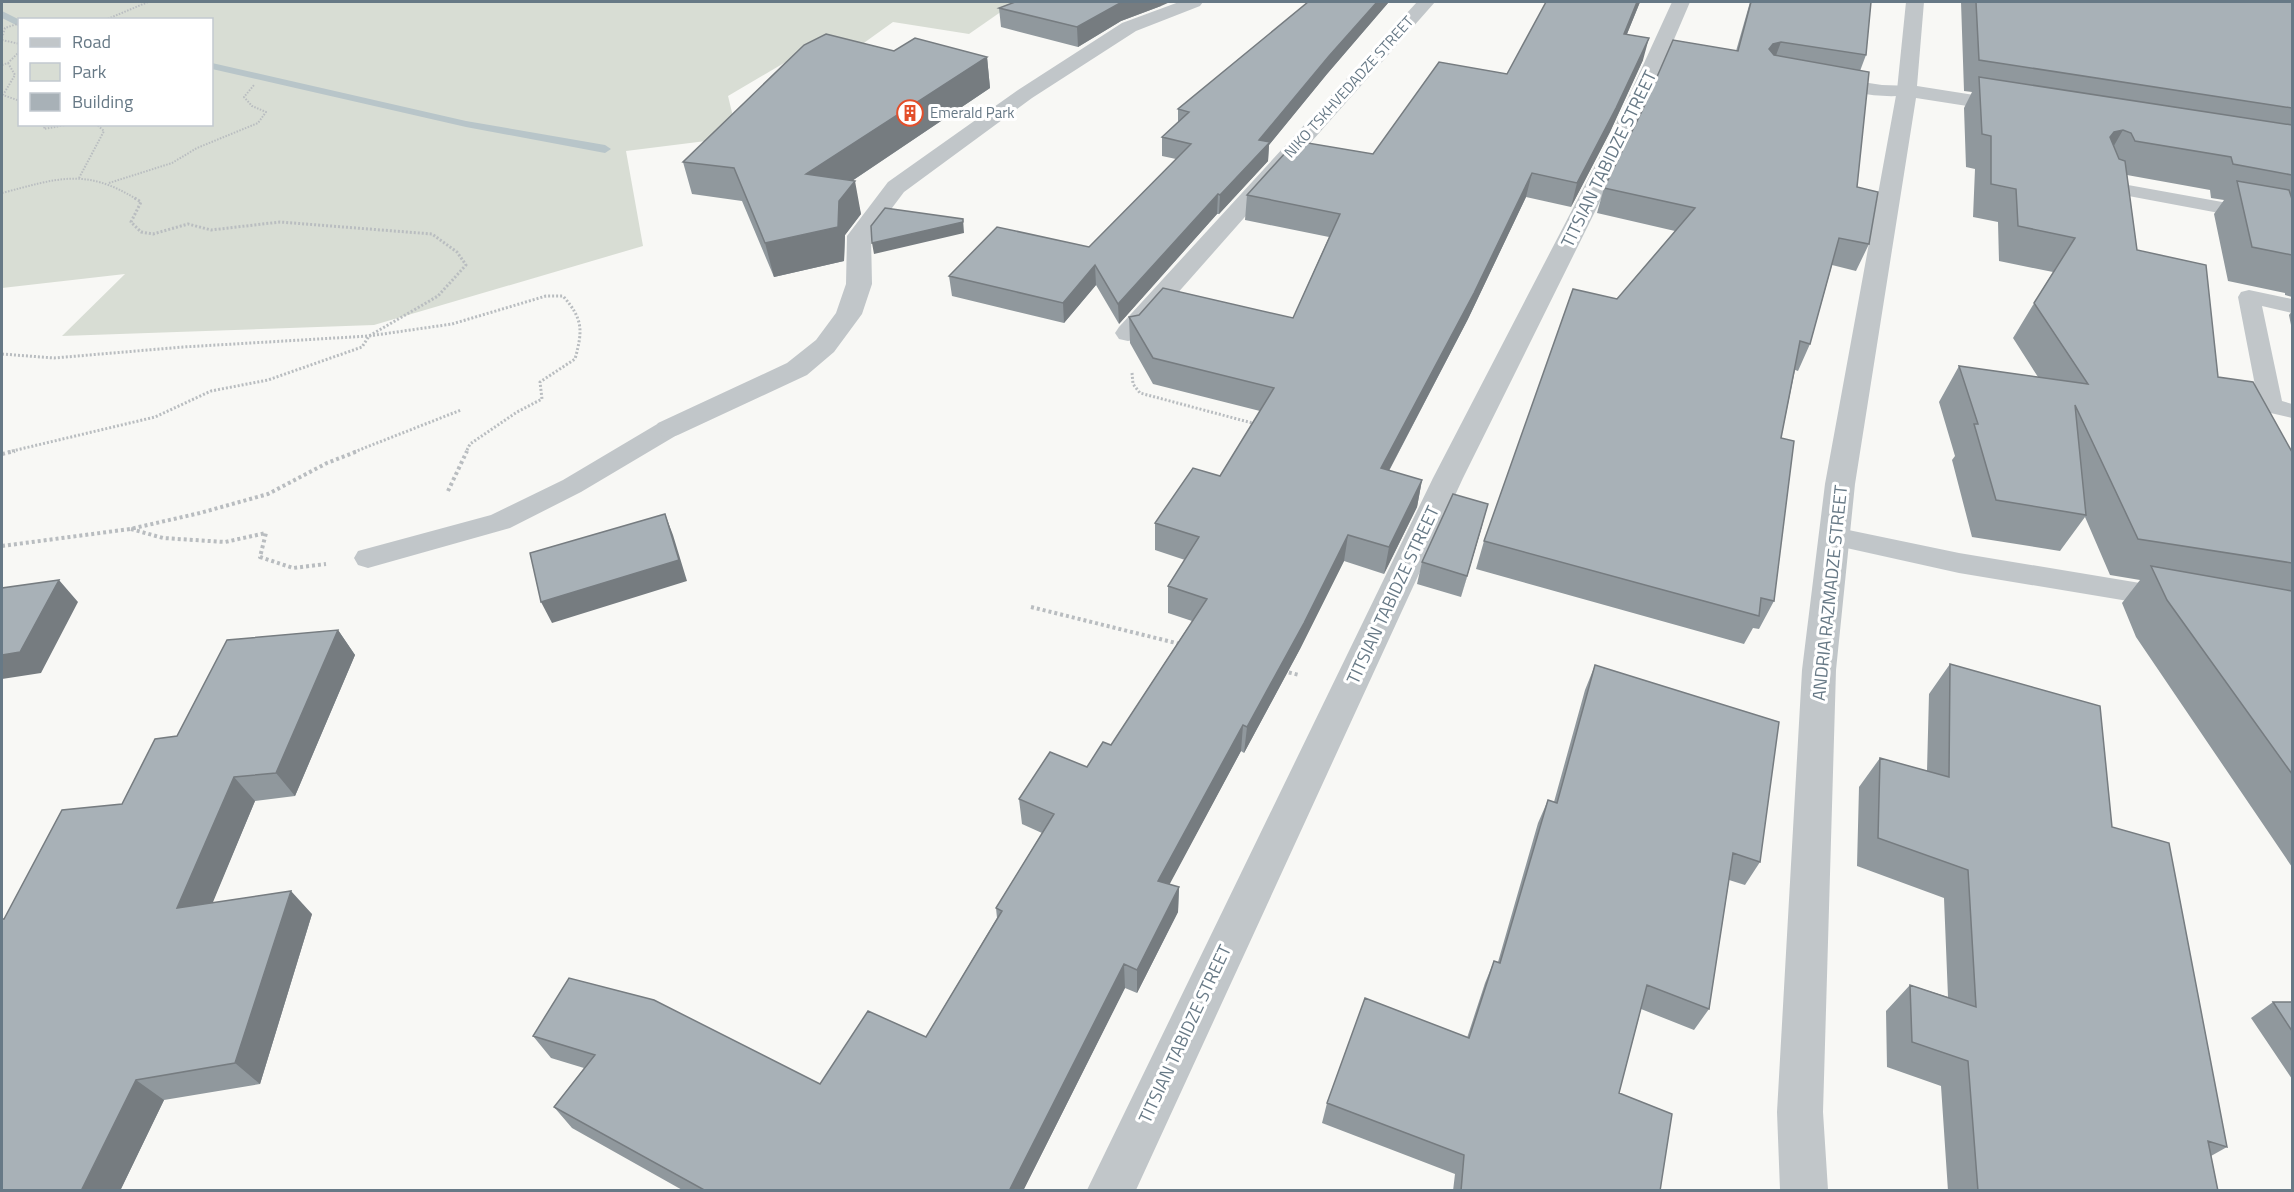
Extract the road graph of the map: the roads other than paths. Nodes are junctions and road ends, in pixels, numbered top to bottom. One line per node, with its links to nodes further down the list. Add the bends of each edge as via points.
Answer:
1 (1194, 2): 13 (street, via 1129,27 1025,94 896,187 859,236 859,284 849,314 825,346 796,369)
2 (1426, 2): 11 (street, NIKO TSKHVEDADZE STREET)
3 (1681, 2): 17 (street, TITSIAN TABIDZE STREET, via 1623,133 1448,478)
4 (1915, 2): 6 (street, ANDRIA RAZMADZE STREET)
5 (1816, 80): 6 (lane)
6 (1907, 90): 7 (street); 14 (street, ANDRIA RAZMADZE STREET)
7 (2036, 111)
8 (2103, 171): 9 (lane, via 2109,188 2276,217)
9 (2292, 261)
10 (2292, 306): 12 (lane, via 2249,297 2271,406)
11 (1128, 333)
12 (2292, 411)
13 (668, 429): 15 (lane, via 572,486 500,522)
14 (1834, 536): 16 (lane, via 1959,563); 18 (street, ANDRIA RAZMADZE STREET, via 1820,670 1800,1112)
15 (368, 558)
16 (2191, 601)
17 (1111, 1191)
18 (1804, 1191)

